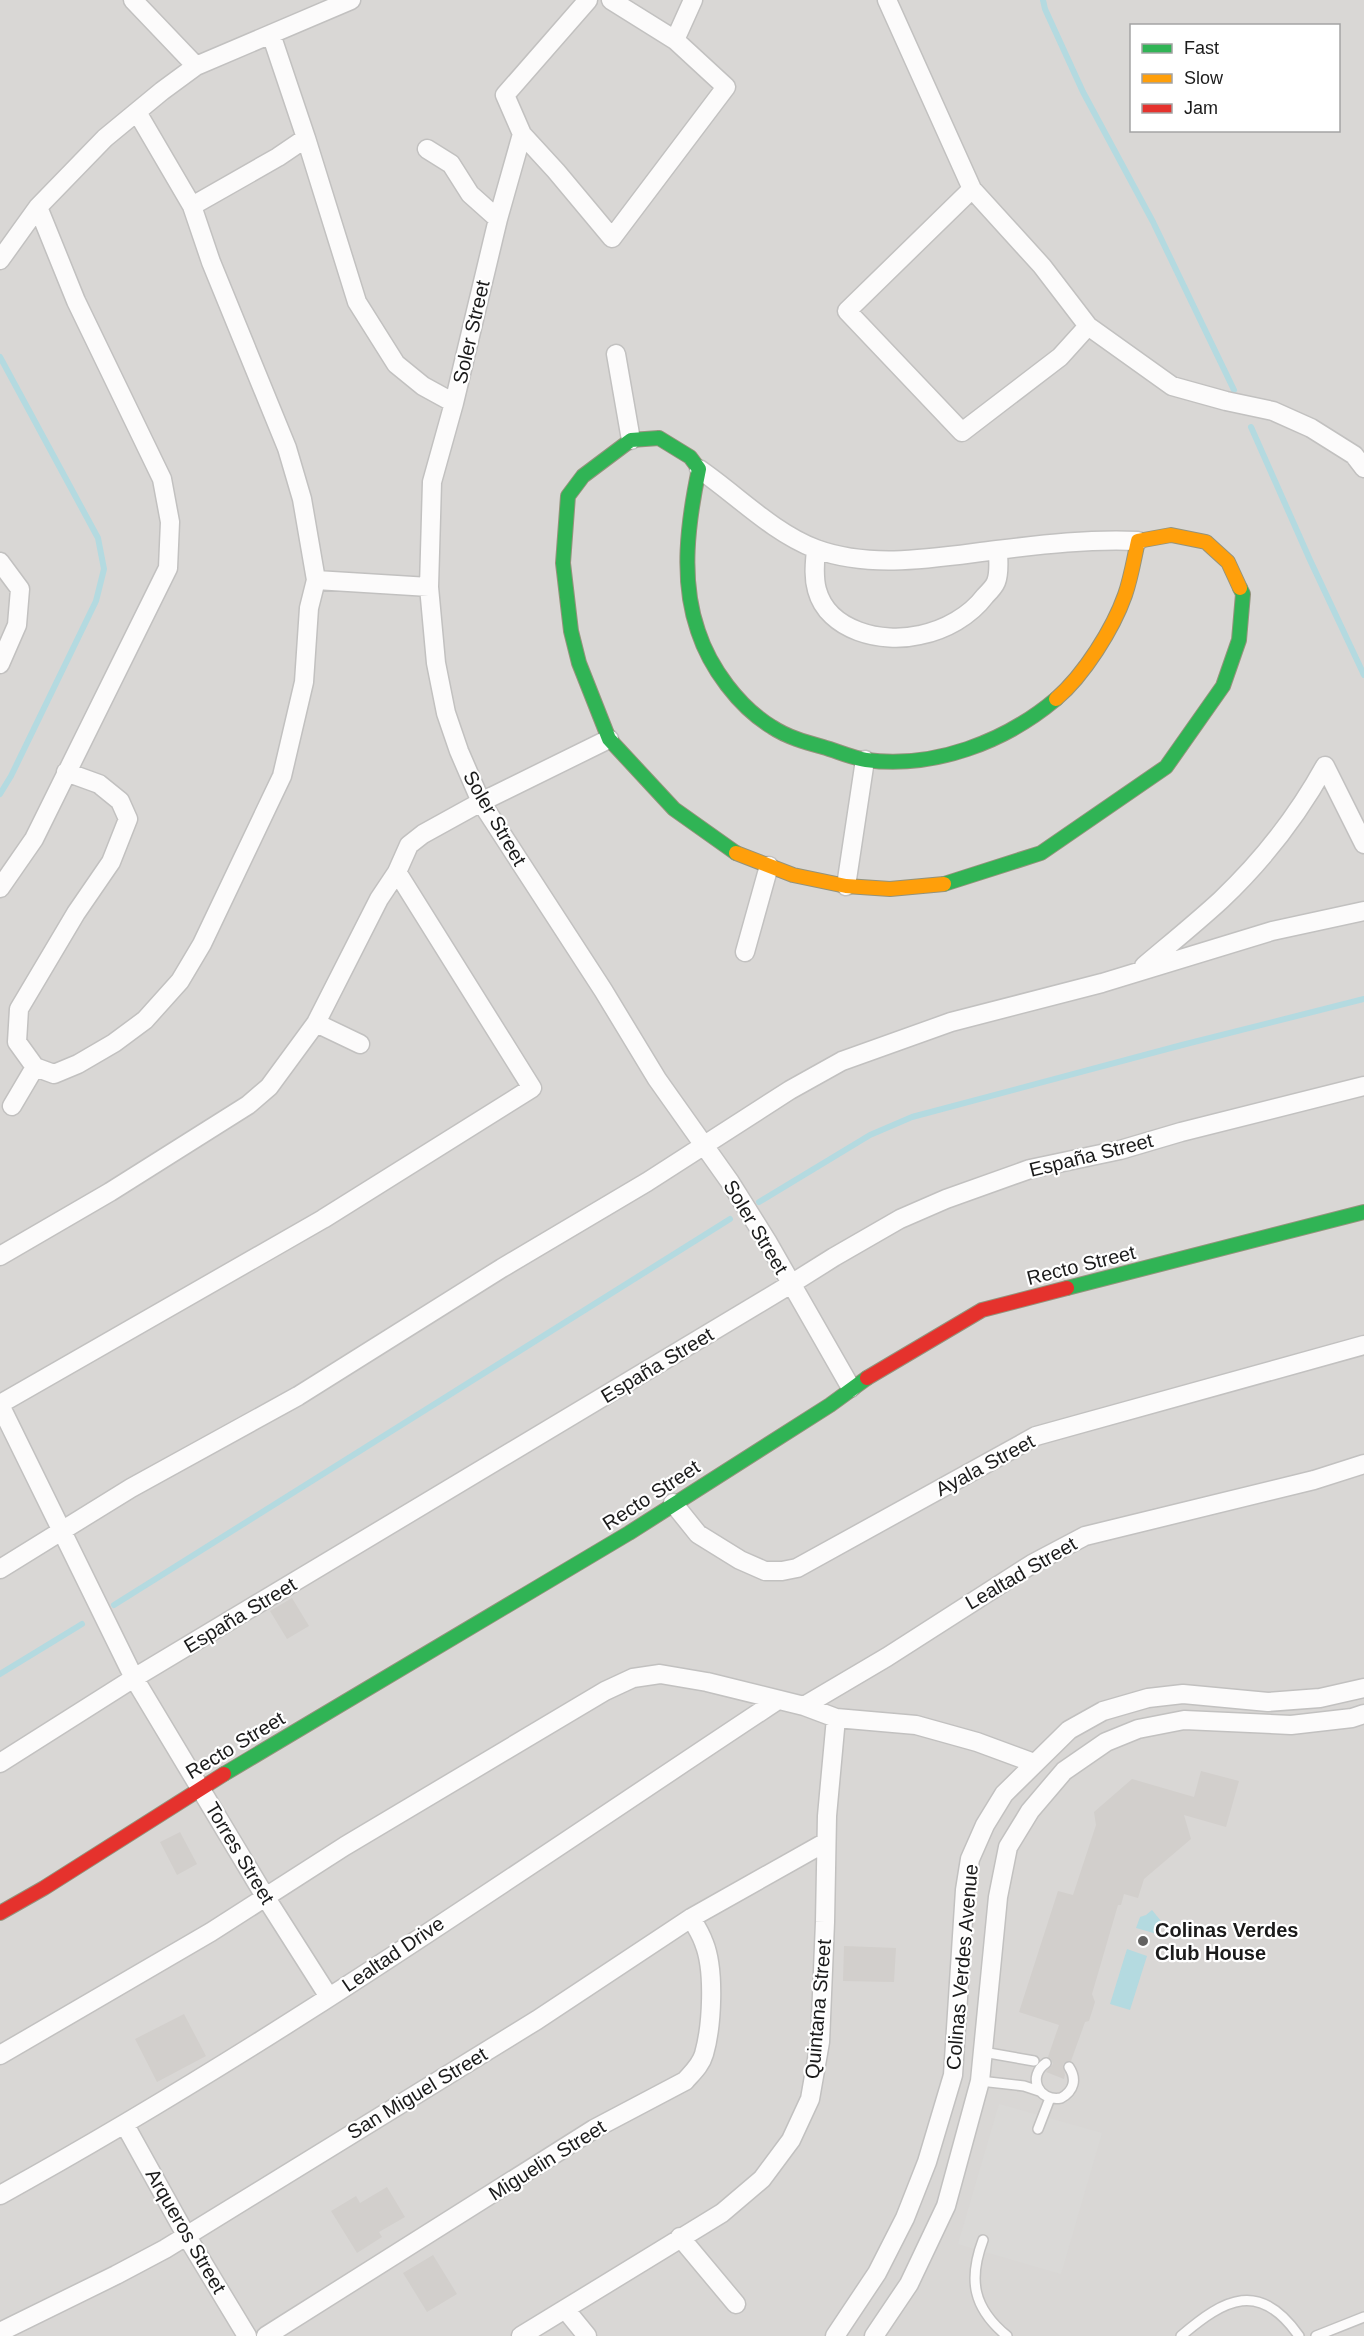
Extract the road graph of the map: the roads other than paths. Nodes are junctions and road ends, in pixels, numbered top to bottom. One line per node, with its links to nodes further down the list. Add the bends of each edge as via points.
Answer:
1 (133, 0): 9 (street)
2 (351, 0): 7 (street)
3 (588, 0): 11 (street, via 505,95)
4 (611, 0): 8 (street)
5 (693, 0): 8 (street)
6 (886, 0): 14 (street)
7 (271, 34): 9 (street); 12 (street)
8 (675, 40): 11 (street, via 726,87 612,238)
9 (196, 66): 10 (street)
10 (137, 112): 15 (street); 16 (street, via 105,138)
11 (522, 134): 17 (street, Soler Street)
12 (306, 138): 15 (street); 21 (street, via 357,302 396,364 423,386)
13 (427, 149): 17 (street, via 451,164 471,194)
14 (972, 189): 19 (street, via 1042,266); 19 (street, via 847,312 962,432 1060,357)
15 (192, 206): 29 (street, via 287,448 302,499)
16 (38, 207): 18 (street); 34 (street, via 76,302 162,479 170,522 168,567)
17 (498, 219): 21 (street, Soler Street)
18 (0, 260)
19 (1088, 326): 23 (street, via 1172,386 1273,411 1311,428 1354,455)
20 (616, 354): 22 (street)
21 (454, 403): 30 (street, Soler Street, via 432,482)
22 (632, 440): 24 (street, via 659,438 690,457); 32 (street, via 583,476 568,496 563,563 571,631 579,663)
23 (1364, 468)
24 (699, 469): 26 (street, via 789,535); 33 (street, via 691,500 688,542 693,616 705,651 745,705 771,726)
25 (1138, 541): 27 (street, via 1095,539); 33 (street, via 1122,603 1106,631 1060,696 1034,718 974,747 945,755 902,761); 39 (street, via 1171,535 1206,542 1228,562 1243,594 1239,640 1223,686 1166,767 1041,853 951,883 890,890)
26 (816, 549): 27 (street, via 866,560 914,561); 27 (street, via 817,591 834,619 866,634 888,636 919,636 962,618 996,582)
27 (998, 550)
28 (0, 562): 31 (street, via 20,590 17,625)
29 (316, 580): 30 (street); 46 (street, via 309,608 304,682 282,776 202,944 180,981 145,1020 114,1043 54,1074)
30 (429, 587): 35 (street, Soler Street, via 436,663 446,713)
31 (0, 664)
32 (609, 739): 35 (street); 37 (street, via 674,809 739,855)
33 (865, 760): 39 (street)
34 (66, 772): 40 (street, via 33,839); 46 (street, via 99,784 120,801 128,819 111,862 19,1009 17,1042)
35 (481, 802): 38 (street, via 409,845); 49 (street, Soler Street, via 657,1079)
36 (1364, 844): 43 (street, via 1325,766 1302,806 1250,870)
37 (769, 866): 39 (street); 42 (street)
38 (397, 872): 44 (street, via 379,899); 55 (street, via 532,1088 323,1219)
39 (846, 886)
40 (0, 888)
41 (1364, 911): 43 (street, via 1272,931)
42 (745, 952)
43 (1138, 971): 49 (street, via 951,1022 842,1061)
44 (316, 1023): 45 (street); 51 (street, via 269,1087 248,1105)
45 (360, 1044)
46 (35, 1067): 48 (street)
47 (1364, 1086): 52 (street, España Street, via 1119,1150 1030,1169 900,1219)
48 (12, 1106)
49 (704, 1145): 52 (street, Soler Street, via 768,1241); 58 (street, via 298,1396)
50 (1364, 1212): 54 (street, Recto Street, via 982,1310)
51 (0, 1256)
52 (791, 1284): 54 (street, Soler Street); 60 (street, España Street)
53 (1364, 1345): 57 (street, Ayala Street, via 1036,1436 797,1568 765,1571 741,1560 698,1534)
54 (850, 1388): 57 (street, Recto Street, via 830,1405)
55 (0, 1405): 58 (street, Torres Street)
56 (1364, 1464): 63 (street, Lealtad Street, via 1085,1536 1032,1564)
57 (673, 1503): 68 (street, Recto Street)
58 (61, 1531): 59 (street); 60 (street, Torres Street)
59 (0, 1569)
60 (134, 1678): 66 (street, España Street); 68 (street, Torres Street)
61 (1364, 1688): 67 (street, Colinas Verdes Avenue, via 1320,1698 1268,1702 1183,1694 1148,1698 1103,1711 1069,1730)
62 (778, 1700): 63 (street); 70 (street, via 660,1674 633,1678 604,1691 355,1840); 73 (street, Lealtad Drive)
63 (804, 1706): 65 (street)
64 (1364, 1714): 74 (street, Colinas Verdes Avenue, via 1291,1725 1184,1720 1138,1729 1106,1742 1064,1771 1030,1810 1008,1847 998,1898)
65 (836, 1718): 67 (street, via 916,1725); 69 (street, Quintana Street)
66 (0, 1763)
67 (1035, 1763): 96 (street, Colinas Verdes Avenue, via 1004,1794 970,1859 964,1890 953,2075 927,2162 905,2218 877,2272)
68 (200, 1788): 70 (street, Torres Street); 71 (street, Recto Street)
69 (826, 1842): 72 (street, San Miguel Street); 86 (street, Quintana Street, via 820,2042 810,2099 791,2140 762,2179 722,2213)
70 (266, 1898): 73 (street, Torres Street); 75 (street)
71 (0, 1913)
72 (691, 1918): 85 (street, San Miguel Street, via 537,2020); 93 (street, Miguelin Street, via 705,1944 709,2009 703,2057 685,2081 594,2129)
73 (329, 1997): 82 (street, Lealtad Drive)
74 (982, 2052): 76 (lane); 79 (street, Colinas Verdes Avenue)
75 (0, 2055)
76 (1034, 2061)
77 (1046, 2063): 80 (lane, via 1036,2075)
78 (1069, 2067): 81 (lane, via 1074,2076 1072,2087 1061,2098)
79 (980, 2081): 80 (lane); 97 (street, Colinas Verdes Avenue, via 946,2206 909,2284)
80 (1039, 2091): 81 (lane)
81 (1050, 2098): 83 (lane)
82 (125, 2125): 84 (street, Lealtad Drive); 85 (street, Arqueros Street)
83 (1038, 2129)
84 (0, 2195)
85 (186, 2235): 91 (street, San Miguel Street, via 116,2275); 92 (street, Arqueros Street)
86 (680, 2237): 88 (street); 89 (street, Quintana Street)
87 (983, 2240): 98 (lane, via 976,2265 977,2299 987,2317)
88 (736, 2304)
89 (565, 2309): 94 (street, Quintana Street); 95 (street)
90 (1364, 2317): 101 (lane)
91 (0, 2332)
92 (247, 2336)
93 (266, 2336)
94 (520, 2336)
95 (587, 2336)
96 (835, 2336)
97 (874, 2336)
98 (1007, 2336)
99 (1181, 2336): 100 (lane, via 1213,2311 1247,2299 1280,2313)
100 (1299, 2336)
101 (1316, 2336)

